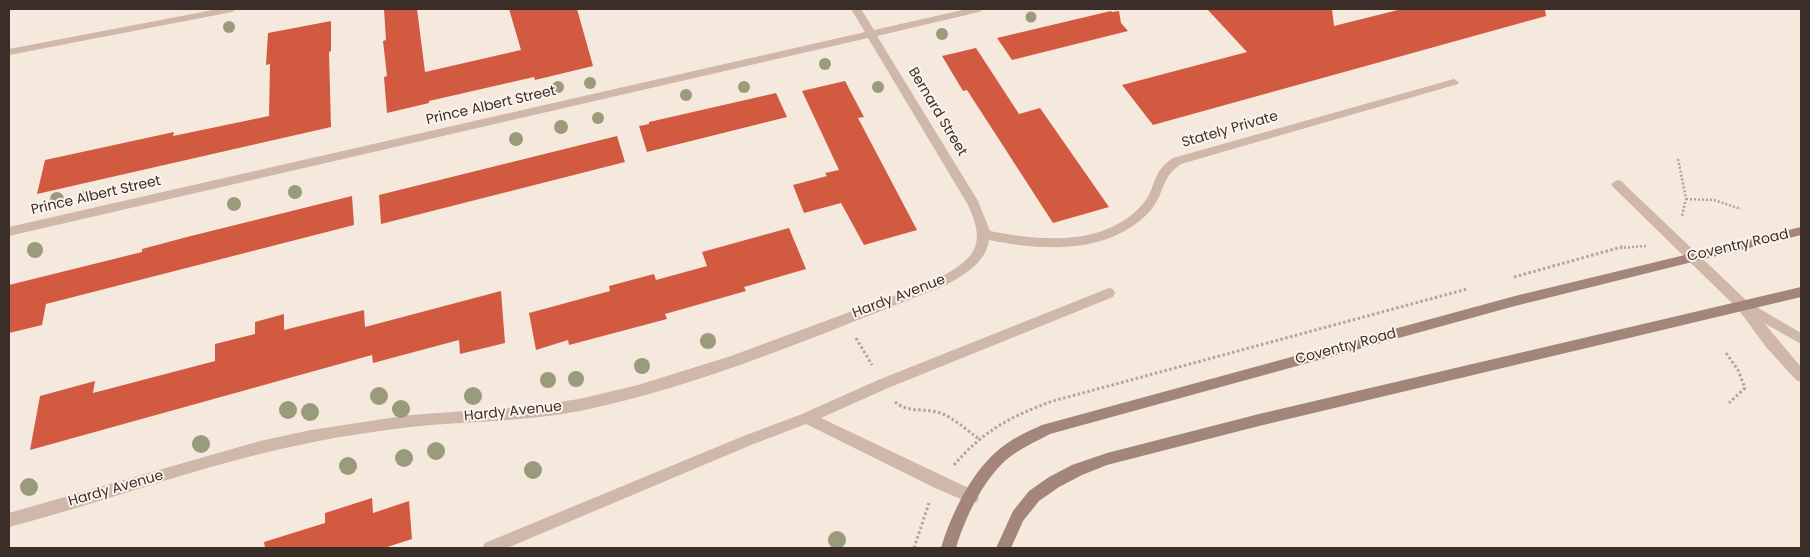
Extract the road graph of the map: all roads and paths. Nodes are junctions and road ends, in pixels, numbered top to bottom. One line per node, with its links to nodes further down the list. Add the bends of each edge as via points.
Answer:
1 (232, 9): 5 (street)
2 (856, 9): 4 (street, Bernard Street)
3 (979, 9): 4 (street, Prince Albert Street)
4 (872, 34): 13 (street, Prince Albert Street); 14 (street, Bernard Street, via 964,185)
5 (9, 52)
6 (1454, 82): 14 (street, Stately Private, via 1177,161 1161,174 1155,195 1135,219 1090,238 1042,243)
7 (1678, 159): 9 (path)
8 (1617, 184): 15 (street)
9 (1686, 199): 10 (path, via 1714,200); 11 (path)
10 (1741, 209)
11 (1681, 216)
12 (1801, 231): 15 (main road, Coventry Road)
13 (9, 232)
14 (984, 234): 25 (street, Hardy Avenue, via 981,247 972,260 960,272 940,283 733,361 638,391 579,405 524,413 410,422 311,436 260,447)
15 (1694, 256): 18 (street); 24 (main road, Coventry Road, via 1515,301 1047,429 1000,457)
16 (1801, 292): 18 (main road)
17 (1109, 293): 23 (street)
18 (1743, 305): 19 (street); 21 (street); 28 (main road, via 1106,459 1077,470 1034,496 1018,516)
19 (1801, 339)
20 (1726, 354): 22 (path, via 1738,370 1745,388)
21 (1801, 376)
22 (1729, 403)
23 (807, 418): 24 (street); 26 (street)
24 (972, 497): 27 (main road, Coventry Road)
25 (9, 520)
26 (490, 548)
27 (949, 548)
28 (1004, 548)

